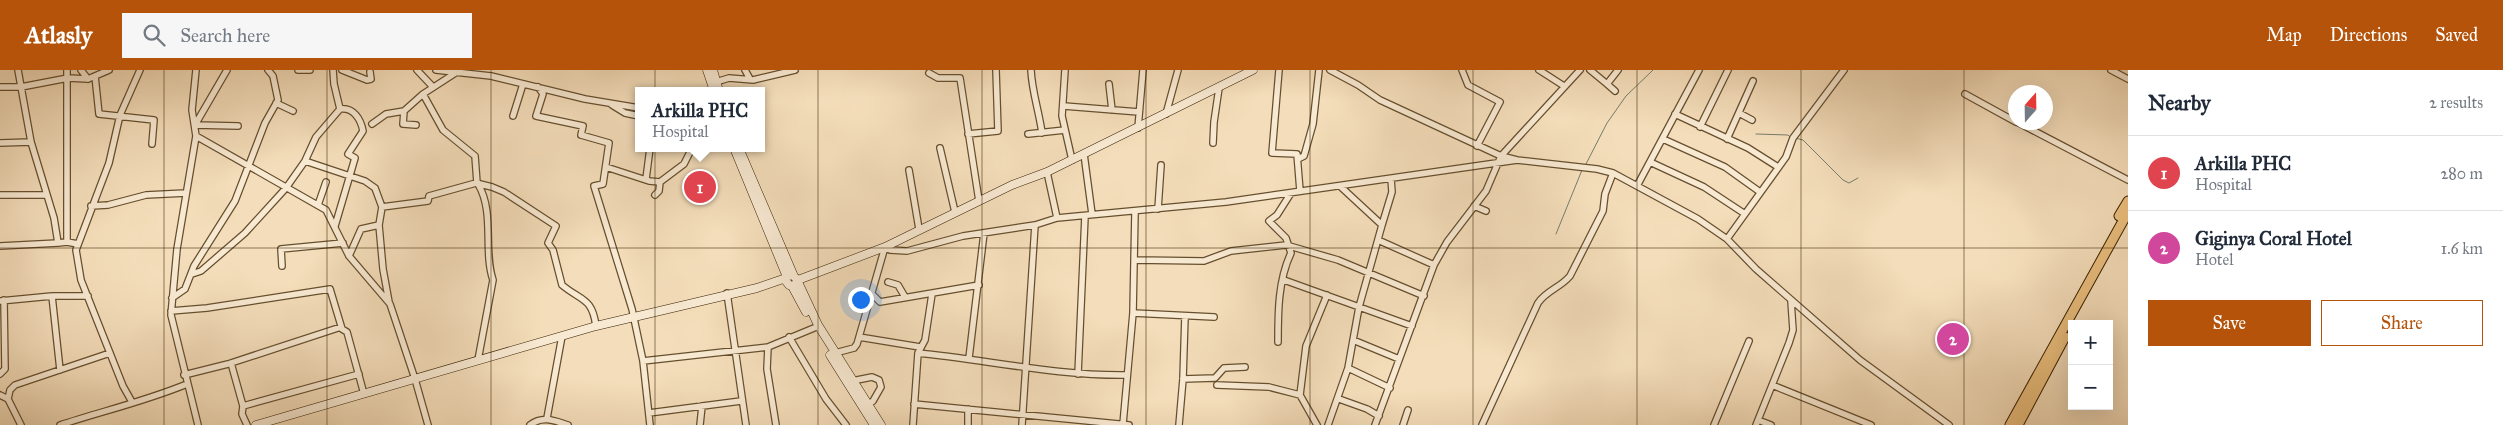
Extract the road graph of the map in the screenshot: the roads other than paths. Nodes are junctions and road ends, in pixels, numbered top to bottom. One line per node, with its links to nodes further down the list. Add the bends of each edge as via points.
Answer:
1 (18, 70): 53 (street)
2 (67, 70): 42 (street)
3 (81, 70): 43 (street)
4 (109, 70): 41 (street)
5 (140, 70): 75 (street)
6 (196, 70): 80 (street, via 192,110)
7 (227, 70): 80 (street)
8 (268, 70): 62 (street, via 276,88)
9 (298, 70): 10 (street)
10 (310, 70)
11 (334, 70): 66 (street)
12 (342, 70): 37 (street, via 367,80 371,79)
13 (416, 70): 54 (street)
14 (436, 70): 38 (street)
15 (707, 70): 56 (street)
16 (713, 70): 46 (street)
17 (745, 70): 45 (street)
18 (792, 70): 45 (street)
19 (996, 70): 88 (street, via 998,131)
20 (1031, 70): 87 (street, via 1032,91)
21 (1065, 70): 64 (street)
22 (1143, 70): 70 (street)
23 (1178, 70): 72 (street)
24 (1253, 70): 58 (street)
25 (1279, 70): 105 (street, via 1272,153 1297,154)
26 (1319, 70): 105 (street, via 1313,124 1304,156)
27 (1330, 70): 97 (street, via 1380,100)
28 (1462, 70): 97 (street, via 1468,85 1500,102)
29 (1540, 70): 51 (street)
30 (1580, 70): 51 (street)
31 (1590, 70): 50 (street)
32 (1618, 70): 50 (street)
33 (1699, 70): 73 (street)
34 (1728, 70): 83 (street)
35 (1844, 70): 114 (street, via 1793,138 1786,157)
36 (2111, 70): 44 (street)
37 (370, 72)
38 (457, 72): 39 (street); 54 (street)
39 (489, 73): 48 (street)
40 (929, 73): 88 (street, via 938,78 960,78)
41 (95, 76): 43 (street); 75 (street, via 99,114)
42 (68, 78): 43 (street); 53 (street); 158 (street)
43 (88, 79)
44 (2128, 79)
45 (750, 80): 46 (street, via 730,78)
46 (716, 82): 57 (street)
47 (1753, 82): 71 (street)
48 (523, 84): 55 (street); 76 (street)
49 (1109, 84): 67 (street)
50 (1607, 84): 59 (street)
51 (1564, 86): 104 (street)
52 (0, 87): 53 (street)
53 (21, 87): 93 (street)
54 (433, 87): 60 (street)
55 (538, 87): 63 (street); 113 (street, via 544,94 536,116 583,126 581,136 609,143)
56 (713, 87)
57 (718, 87)
58 (1219, 88): 72 (street); 95 (street)
59 (1615, 91)
60 (422, 94): 69 (street); 124 (street, via 443,130 475,156)
61 (1965, 94): 77 (street)
62 (276, 104): 68 (street); 112 (street, via 265,123)
63 (610, 104): 65 (street); 74 (street)
64 (1064, 106): 67 (street); 85 (street)
65 (635, 107)
66 (340, 109): 108 (street, via 316,137); 118 (street, via 353,112 362,122 363,131 348,154 355,158)
67 (1112, 110): 70 (street)
68 (293, 111)
69 (404, 111): 79 (street, via 386,114); 81 (street, via 403,124)
70 (1139, 112): 84 (street)
71 (1739, 113): 78 (street); 92 (street)
72 (1166, 114): 84 (street)
73 (1675, 114): 83 (street); 91 (street)
74 (635, 115)
75 (120, 116): 96 (street, via 154,120); 138 (street, via 108,163)
76 (513, 116)
77 (2008, 118)
78 (1752, 120)
79 (372, 124)
80 (195, 125): 82 (street); 90 (street)
81 (416, 125)
82 (238, 126)
83 (1700, 127): 92 (street)
84 (1138, 128): 103 (street)
85 (1065, 130): 87 (street); 106 (street)
86 (2031, 130): 120 (street)
87 (1042, 133): 89 (street)
88 (968, 134): 135 (street)
89 (1028, 134)
90 (196, 136): 112 (street); 130 (street)
91 (1663, 139): 109 (street); 129 (street, via 1725,167)
92 (1727, 139): 114 (street)
93 (31, 142): 94 (street); 132 (street)
94 (0, 143)
95 (1214, 143)
96 (152, 144)
97 (1477, 146): 104 (street)
98 (940, 148): 143 (street)
99 (649, 152): 121 (street, via 646,179)
100 (690, 152): 123 (street, via 684,164)
101 (736, 152): 172 (street, via 770,241)
102 (741, 152): 172 (street)
103 (1084, 154): 106 (street); 147 (street)
104 (1501, 156): 107 (street); 111 (street)
105 (1298, 159): 128 (street)
106 (1072, 160): 116 (street)
107 (1517, 160): 111 (street); 117 (street, via 1597,168)
108 (305, 161): 118 (street); 127 (street)
109 (1650, 162): 126 (street); 146 (street, via 1704,187)
110 (1161, 165): 141 (street)
111 (1497, 165): 119 (street); 139 (street, via 1492,181)
112 (250, 166): 127 (street); 171 (street, via 235,201)
113 (606, 167): 121 (street); 192 (street, via 603,184 594,186)
114 (1778, 167): 129 (street)
115 (909, 170): 154 (street)
116 (1047, 172): 135 (street); 148 (street)
117 (1613, 173): 126 (street); 274 (street, via 1603,211 1570,276 1560,286 1544,294 1538,303)
118 (350, 176): 140 (street, via 375,188); 153 (street)
119 (1391, 180): 125 (street); 152 (street, via 1392,192)
120 (2128, 180)
121 (649, 181): 123 (street)
122 (326, 182): 137 (street)
123 (660, 182): 133 (street)
124 (478, 184): 140 (street, via 429,196 428,201); 195 (street, via 504,192 554,223 556,226 548,243 556,259 562,286 594,311); 213 (street, via 487,216 493,280)
125 (1341, 186): 128 (street); 152 (street)
126 (1637, 186): 156 (street, via 1698,219)
127 (286, 188): 137 (street); 171 (street, via 245,233 201,271)
128 (1300, 192): 131 (street)
129 (1760, 192): 146 (street)
130 (186, 193): 138 (street, via 146,195); 184 (street)
131 (1291, 193): 141 (street); 164 (street, via 1277,215 1269,221 1286,238)
132 (45, 195): 134 (street); 159 (street, via 54,218)
133 (655, 195)
134 (0, 196)
135 (979, 201): 143 (street)
136 (2128, 202): 167 (main road, via 2111,232)
137 (318, 205): 153 (street, via 326,210)
138 (91, 206): 161 (street)
139 (1474, 206): 142 (street); 168 (street)
140 (382, 207): 150 (street)
141 (1158, 209): 144 (street)
142 (1486, 211)
143 (955, 212): 154 (street)
144 (1134, 212): 147 (street); 166 (street)
145 (2128, 212): 167 (main road)
146 (1745, 214): 156 (street)
147 (1088, 215): 148 (street); 223 (street)
148 (1057, 218): 151 (street)
149 (2128, 223): 194 (main road)
150 (379, 225): 165 (street, via 361,228); 187 (street)
151 (1035, 225): 155 (street); 217 (street)
152 (1382, 225): 157 (street)
153 (335, 226): 160 (street)
154 (919, 229): 163 (street)
155 (984, 233): 163 (street, via 907,251 890,250); 175 (street)
156 (1727, 239): 186 (street)
157 (1378, 240): 168 (street); 170 (street)
158 (67, 242): 159 (street); 161 (street)
159 (58, 243): 162 (street)
160 (343, 243): 165 (street); 169 (street, via 281,249)
161 (78, 244): 181 (street, via 76,260)
162 (0, 246)
163 (885, 246): 172 (street); 177 (street)
164 (1288, 246): 166 (street, via 1231,252 1204,262); 170 (street, via 1338,260); 173 (street, via 1291,253)
165 (349, 256): 187 (street)
166 (1134, 260): 190 (street)
167 (2101, 260): 279 (main road)
168 (1434, 265): 182 (street)
169 (282, 266)
170 (1369, 273): 182 (street); 188 (street)
171 (192, 274): 184 (street, via 185,290)
172 (792, 280): 176 (street); 196 (street)
173 (1284, 280): 179 (street); 205 (street, via 1278,304)
174 (888, 282): 183 (street, via 898,285)
175 (979, 285): 178 (street); 211 (street)
176 (728, 294): 192 (street); 207 (street)
177 (872, 294): 183 (street, via 880,302); 202 (street)
178 (932, 294): 183 (street); 208 (street, via 925,340)
179 (1327, 295): 188 (street); 234 (street, via 1306,346)
180 (52, 296): 181 (street); 185 (street); 219 (street)
181 (88, 296): 209 (street)
182 (1424, 296): 197 (street)
183 (905, 297)
184 (172, 298): 189 (street)
185 (2, 300): 220 (street, via 5,369)
186 (1791, 301): 230 (street, via 1793,330); 278 (street, via 1880,376)
187 (390, 304): 225 (street)
188 (1359, 307): 197 (street); 203 (street)
189 (171, 311): 198 (street, via 330,289); 221 (street)
190 (1133, 313): 191 (street); 224 (street)
191 (1185, 316): 193 (street); 226 (street)
192 (633, 317): 195 (street); 214 (street)
193 (1214, 317)
194 (2074, 320)
195 (596, 326): 200 (street)
196 (816, 326): 201 (street); 210 (street); 263 (street)
197 (1412, 326): 212 (street)
198 (341, 327): 215 (street); 222 (street, via 347,332)
199 (2068, 331): 280 (main road)
200 (562, 336): 213 (street); 248 (street)
201 (789, 337): 206 (street); 262 (street, via 826,399)
202 (859, 337): 208 (street); 210 (street, via 854,348)
203 (1353, 340): 212 (street); 218 (street)
204 (1749, 341): 275 (street)
205 (1278, 342)
206 (768, 347): 207 (street); 261 (street, via 767,369)
207 (736, 349): 214 (street); 237 (street)
208 (919, 350): 211 (street); 239 (street)
209 (110, 353): 219 (street); 238 (street)
210 (835, 354): 227 (street)
211 (969, 358): 217 (street)
212 (1399, 359): 231 (street)
213 (478, 360): 225 (street)
214 (643, 361): 245 (street)
215 (231, 363): 221 (street); 241 (street)
216 (1245, 367): 226 (street, via 1224,368 1215,378)
217 (1025, 368): 223 (street); 246 (street)
218 (1348, 368): 231 (street); 236 (street)
219 (60, 370): 235 (street, via 12,387)
220 (0, 374)
221 (184, 374): 228 (street)
222 (359, 374): 232 (street); 241 (street, via 296,394)
223 (1078, 374): 224 (street)
224 (1128, 375): 268 (street)
225 (415, 379): 232 (street); 255 (street)
226 (1183, 379): 269 (street)
227 (852, 381): 240 (street); 240 (street, via 872,377 879,380 881,386)
228 (188, 384): 238 (street, via 149,400); 252 (street)
229 (1217, 385): 234 (street, via 1269,387)
230 (1772, 385): 249 (street); 277 (street)
231 (1390, 388): 247 (street)
232 (364, 394): 254 (street)
233 (0, 395): 235 (street)
234 (1300, 395): 270 (street)
235 (8, 399): 250 (street)
236 (1339, 399): 247 (street); 271 (street)
237 (741, 401): 242 (street); 260 (street)
238 (132, 402): 251 (street)
239 (914, 404): 243 (street); 265 (street)
240 (868, 405): 264 (street)
241 (243, 406): 253 (street, via 242,414)
242 (702, 406): 245 (street); 259 (street)
243 (968, 409): 246 (street); 266 (street)
244 (1408, 410): 273 (street)
245 (649, 413): 258 (street)
246 (1021, 415): 267 (street); 268 (street)
247 (1379, 416): 272 (street)
248 (547, 418): 256 (street); 257 (street)
249 (1757, 422): 276 (street)
250 (21, 425)
251 (60, 425)
252 (198, 425)
253 (247, 425)
254 (256, 425)
255 (428, 425)
256 (530, 425)
257 (568, 425)
258 (650, 425)
259 (700, 425)
260 (746, 425)
261 (776, 425)
262 (846, 425)
263 (874, 425)
264 (881, 425)
265 (912, 425)
266 (968, 425)
267 (1022, 425)
268 (1126, 425)
269 (1179, 425)
270 (1317, 425)
271 (1328, 425)
272 (1375, 425)
273 (1403, 425)
274 (1482, 425)
275 (1714, 425)
276 (1771, 425)
277 (1871, 425)
278 (1949, 425)
279 (2010, 425)
280 (2018, 425)

